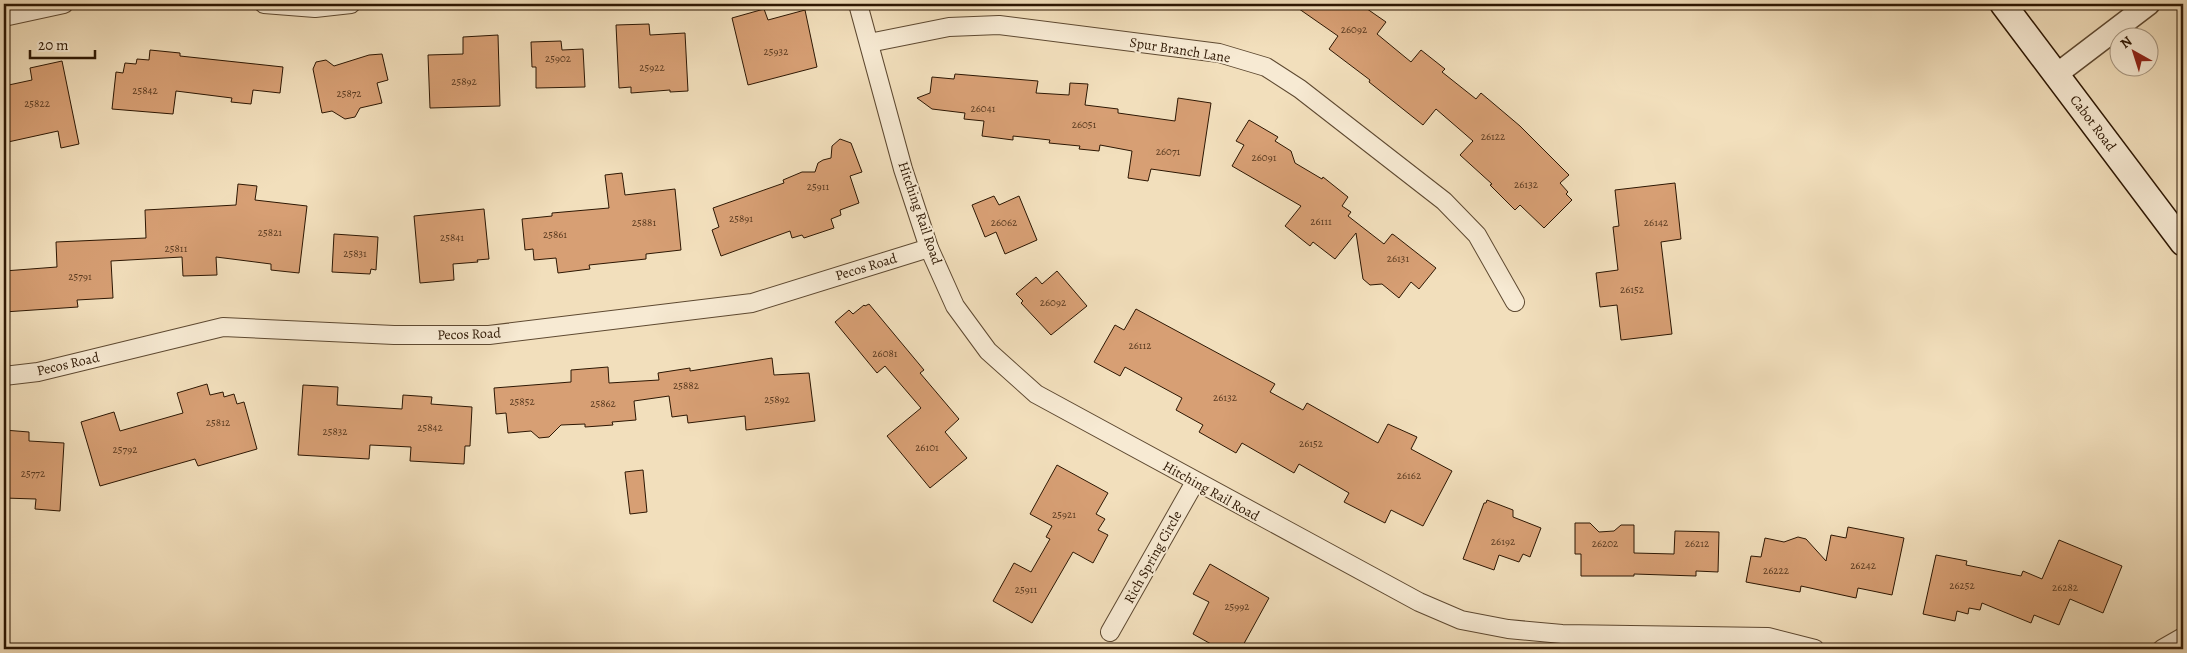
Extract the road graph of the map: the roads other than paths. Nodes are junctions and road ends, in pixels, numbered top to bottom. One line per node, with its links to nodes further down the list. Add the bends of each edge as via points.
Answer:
1 (64, 4): 7 (street)
2 (264, 4): 3 (street, via 315,8)
3 (351, 4)
4 (858, 4): 8 (street, Hitching Rail Road)
5 (2003, 4): 9 (main road, Cabot Road)
6 (2149, 4): 9 (street)
7 (4, 17)
8 (869, 43): 11 (street, Hitching Rail Road, via 903,169); 12 (street, Spur Branch Lane, via 949,27 999,25 1219,53 1266,67 1300,89 1444,202 1476,234)
9 (2057, 74): 10 (main road, Cabot Road)
10 (2183, 244)
11 (929, 248): 13 (street, Pecos Road, via 752,302 489,335 394,335 223,327 38,372); 14 (street, Hitching Rail Road, via 955,306 988,351 1036,394)
12 (1515, 302)
13 (4, 376)
14 (1195, 482): 15 (street, Rich Spring Circle); 17 (street, Hitching Rail Road, via 1418,602 1461,620 1562,634 1768,637)
15 (1110, 632)
16 (2183, 637): 18 (street)
17 (1815, 649)
18 (2162, 649)

